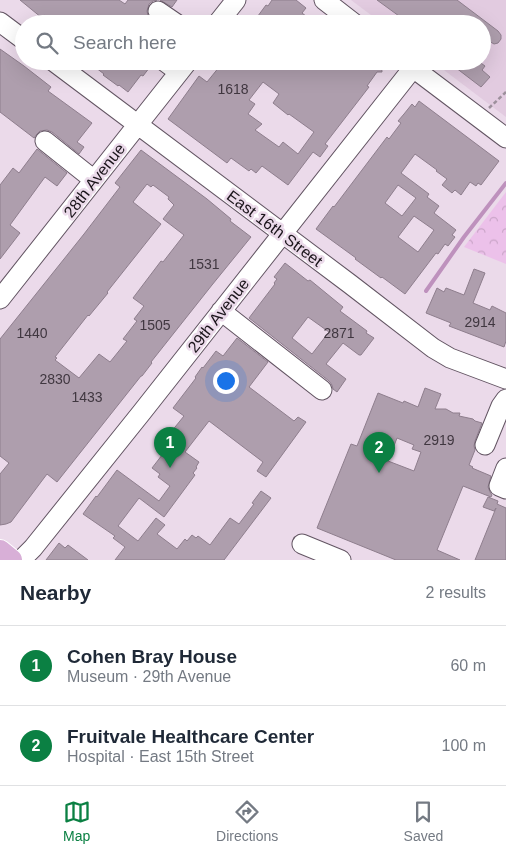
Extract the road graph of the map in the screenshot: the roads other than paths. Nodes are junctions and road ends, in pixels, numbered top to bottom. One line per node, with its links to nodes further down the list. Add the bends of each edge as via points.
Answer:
1 (236, 0): 5 (street)
2 (324, 0): 6 (street)
3 (158, 10): 4 (street)
4 (165, 15)
5 (224, 15)
6 (343, 15)
7 (0, 22): 8 (street)
8 (15, 33)
9 (65, 70): 13 (street, East 16th Street)
10 (174, 70): 13 (street, 28th Avenue)
11 (405, 70): 17 (street, 29th Avenue)
12 (416, 70): 14 (street)
13 (138, 125): 16 (street, 28th Avenue); 17 (street, East 16th Street)
14 (506, 138)
15 (45, 141): 16 (street)
16 (94, 180): 18 (street, 28th Avenue)
17 (282, 234): 19 (street, 29th Avenue); 20 (street, East 16th Street, via 441,353)
18 (0, 299)
19 (221, 311): 21 (street); 29 (street, 29th Avenue)
20 (506, 379)
21 (322, 390)
22 (506, 399): 23 (street)
23 (485, 445)
24 (506, 468): 25 (street, via 499,486)
25 (506, 489)
26 (302, 544): 30 (street)
27 (0, 551): 28 (main road)
28 (11, 560)
29 (21, 560)
30 (341, 560)

